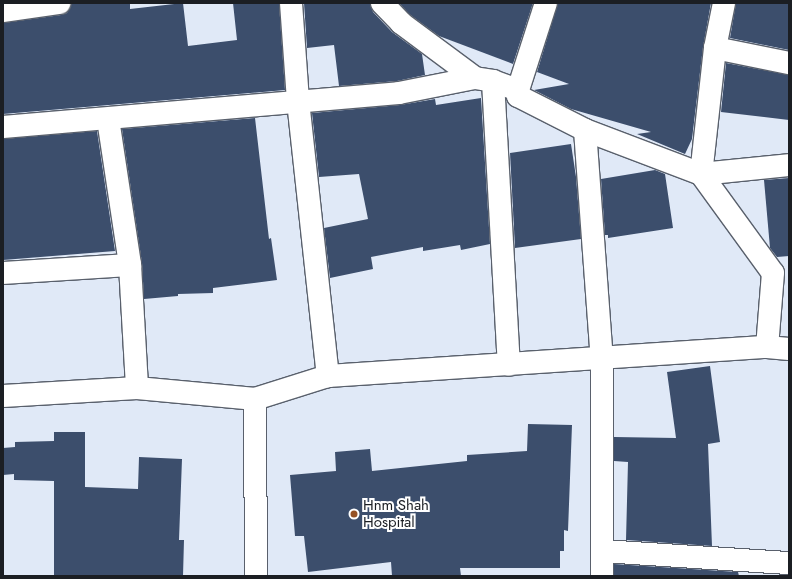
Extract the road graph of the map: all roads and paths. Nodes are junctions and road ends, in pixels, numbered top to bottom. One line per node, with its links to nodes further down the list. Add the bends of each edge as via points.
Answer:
1 (59, 3): 6 (street)
2 (291, 3): 11 (street)
3 (382, 3): 9 (street, via 401,23)
4 (546, 3): 10 (street)
5 (724, 3): 7 (street)
6 (3, 11)
7 (715, 48): 8 (street); 16 (street)
8 (789, 63)
9 (484, 80): 10 (street); 11 (street, via 399,94); 22 (street)
10 (518, 90): 14 (street, via 518,96)
11 (298, 101): 12 (street); 23 (street)
12 (108, 119): 13 (street); 17 (street)
13 (3, 127)
14 (585, 130): 16 (street); 21 (street)
15 (789, 165): 16 (street)
16 (701, 174): 19 (street, via 773,273)
17 (130, 265): 18 (street); 24 (street)
18 (3, 273)
19 (767, 347): 20 (street); 21 (street)
20 (789, 349)
21 (602, 359): 22 (street); 27 (street)
22 (509, 365): 23 (street)
23 (328, 376): 26 (street)
24 (137, 388): 25 (street); 26 (street)
25 (3, 396)
26 (255, 399): 29 (street)
27 (602, 551): 28 (street); 30 (street)
28 (789, 563)
29 (256, 576)
30 (602, 576)

